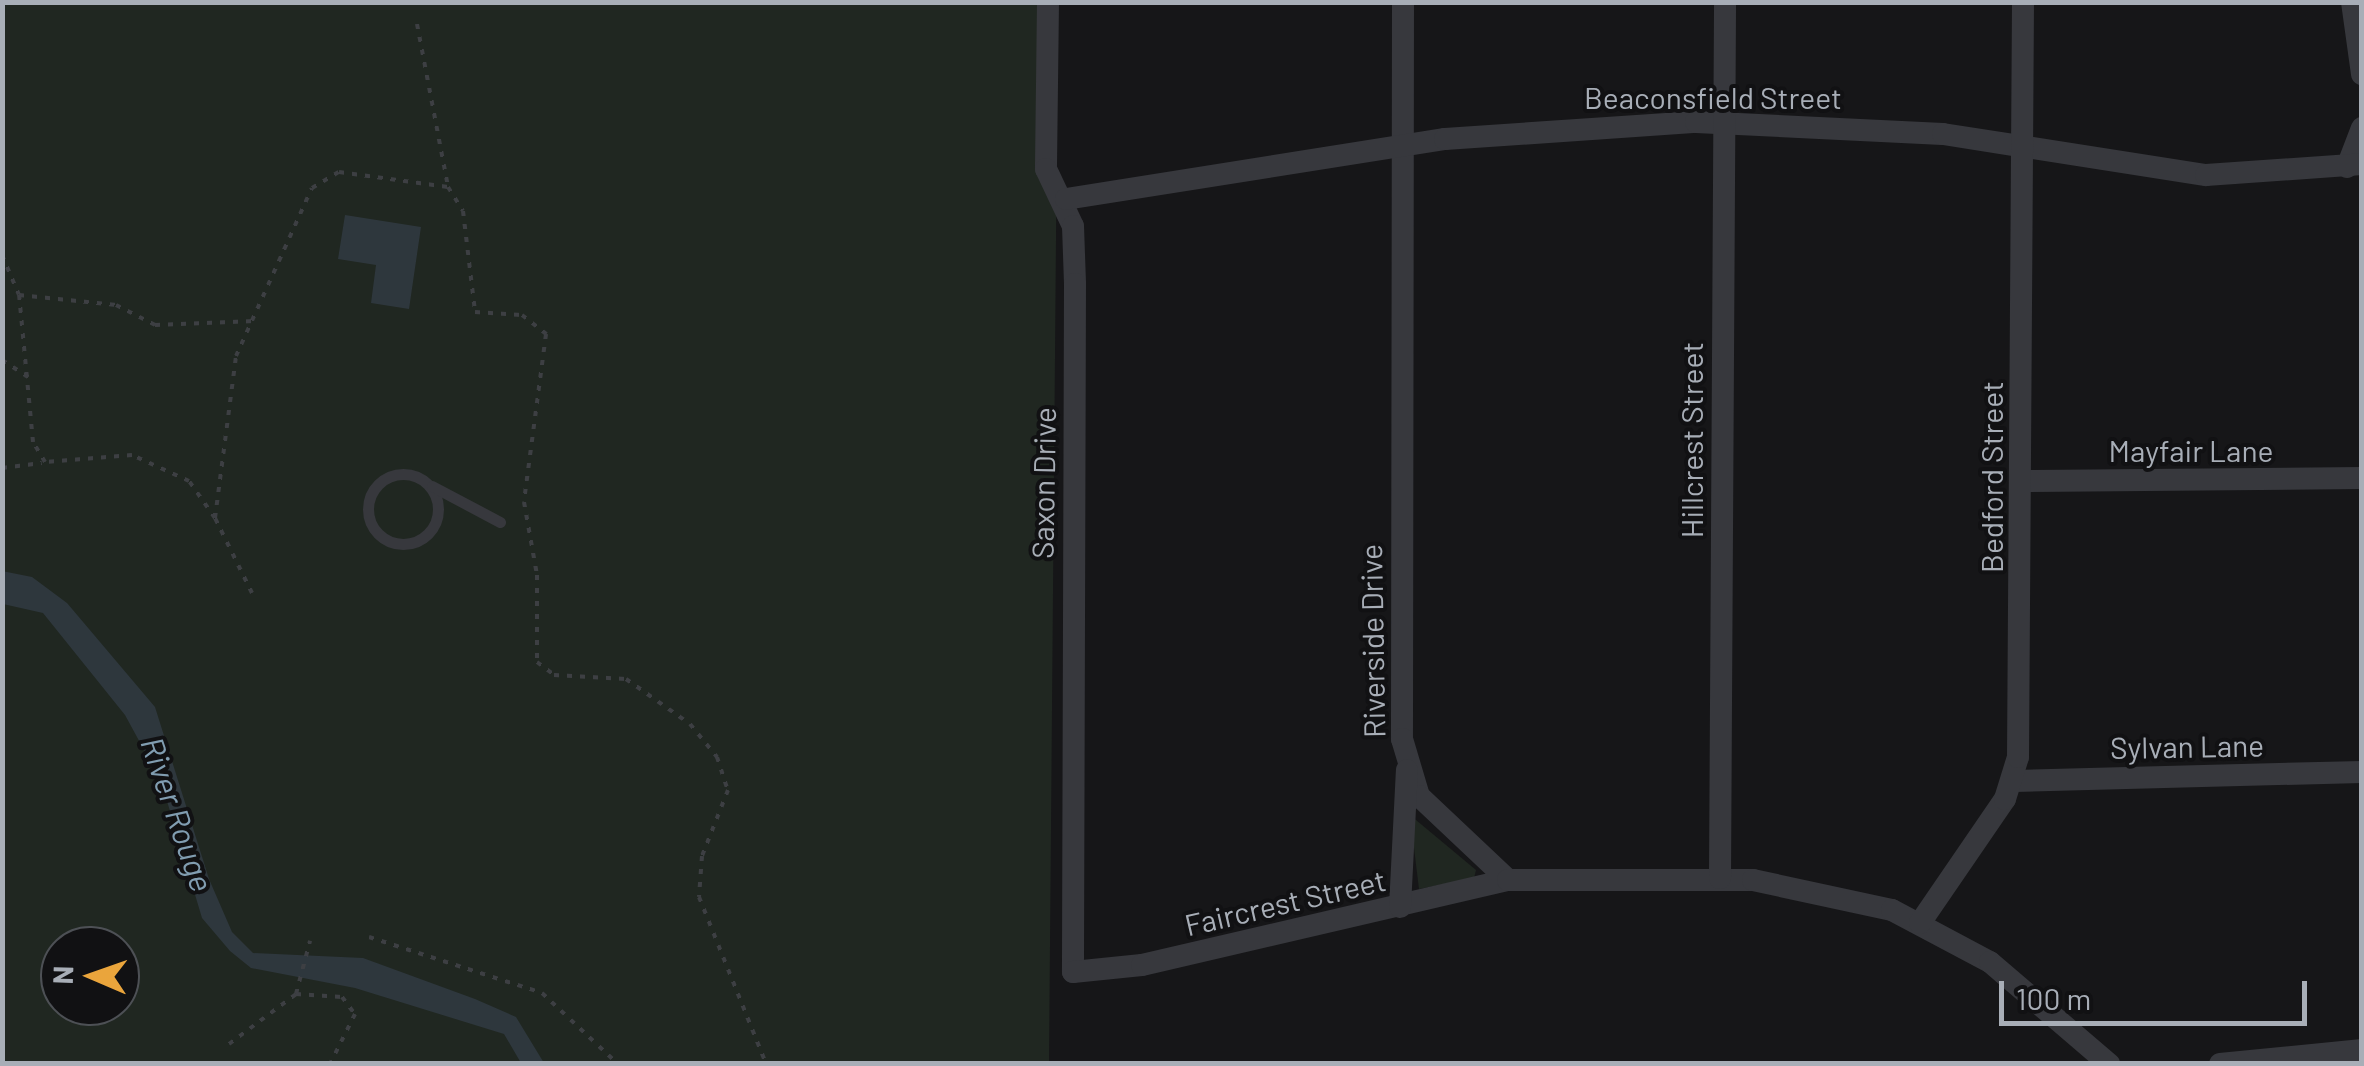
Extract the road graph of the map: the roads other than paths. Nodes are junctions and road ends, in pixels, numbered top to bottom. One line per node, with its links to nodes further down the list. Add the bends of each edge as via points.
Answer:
1 (1048, 2): 12 (street, Saxon Drive, via 1046,170)
2 (1403, 2): 10 (street, Riverside Drive)
3 (1725, 2): 7 (street, Hillcrest Street)
4 (2022, 2): 9 (street, Bedford Street)
5 (2352, 2): 6 (street)
6 (2362, 74)
7 (1722, 122): 9 (street, Beaconsfield Street); 10 (street, Beaconsfield Street); 20 (street, Hillcrest Street)
8 (2362, 128): 11 (street)
9 (2022, 145): 11 (street, Beaconsfield Street, via 2206,175); 14 (street, Bedford Street)
10 (1402, 146): 12 (street, Beaconsfield Street); 17 (street, Riverside Drive)
11 (2354, 165)
12 (1066, 198): 24 (street, Saxon Drive, via 1075,284)
13 (2362, 478): 14 (street, Mayfair Lane)
14 (2022, 481): 19 (street, Bedford Street)
15 (428, 484): 15 (lane, via 407,474 376,486 369,519 382,538 404,545 426,536 438,505); 16 (lane)
16 (500, 522)
17 (1408, 770): 21 (street, Riverside Drive, via 1435,818); 22 (street)
18 (2362, 772): 19 (street, Sylvan Lane)
19 (2014, 780): 23 (street)
20 (1720, 878): 21 (street); 23 (street, via 1826,891)
21 (1508, 880): 22 (street, Faircrest Street)
22 (1400, 908): 24 (street, Faircrest Street)
23 (1920, 923): 26 (street, via 2004,972)
24 (1073, 972)
25 (2362, 1050): 27 (street)
26 (2109, 1064)
27 (2220, 1064)

